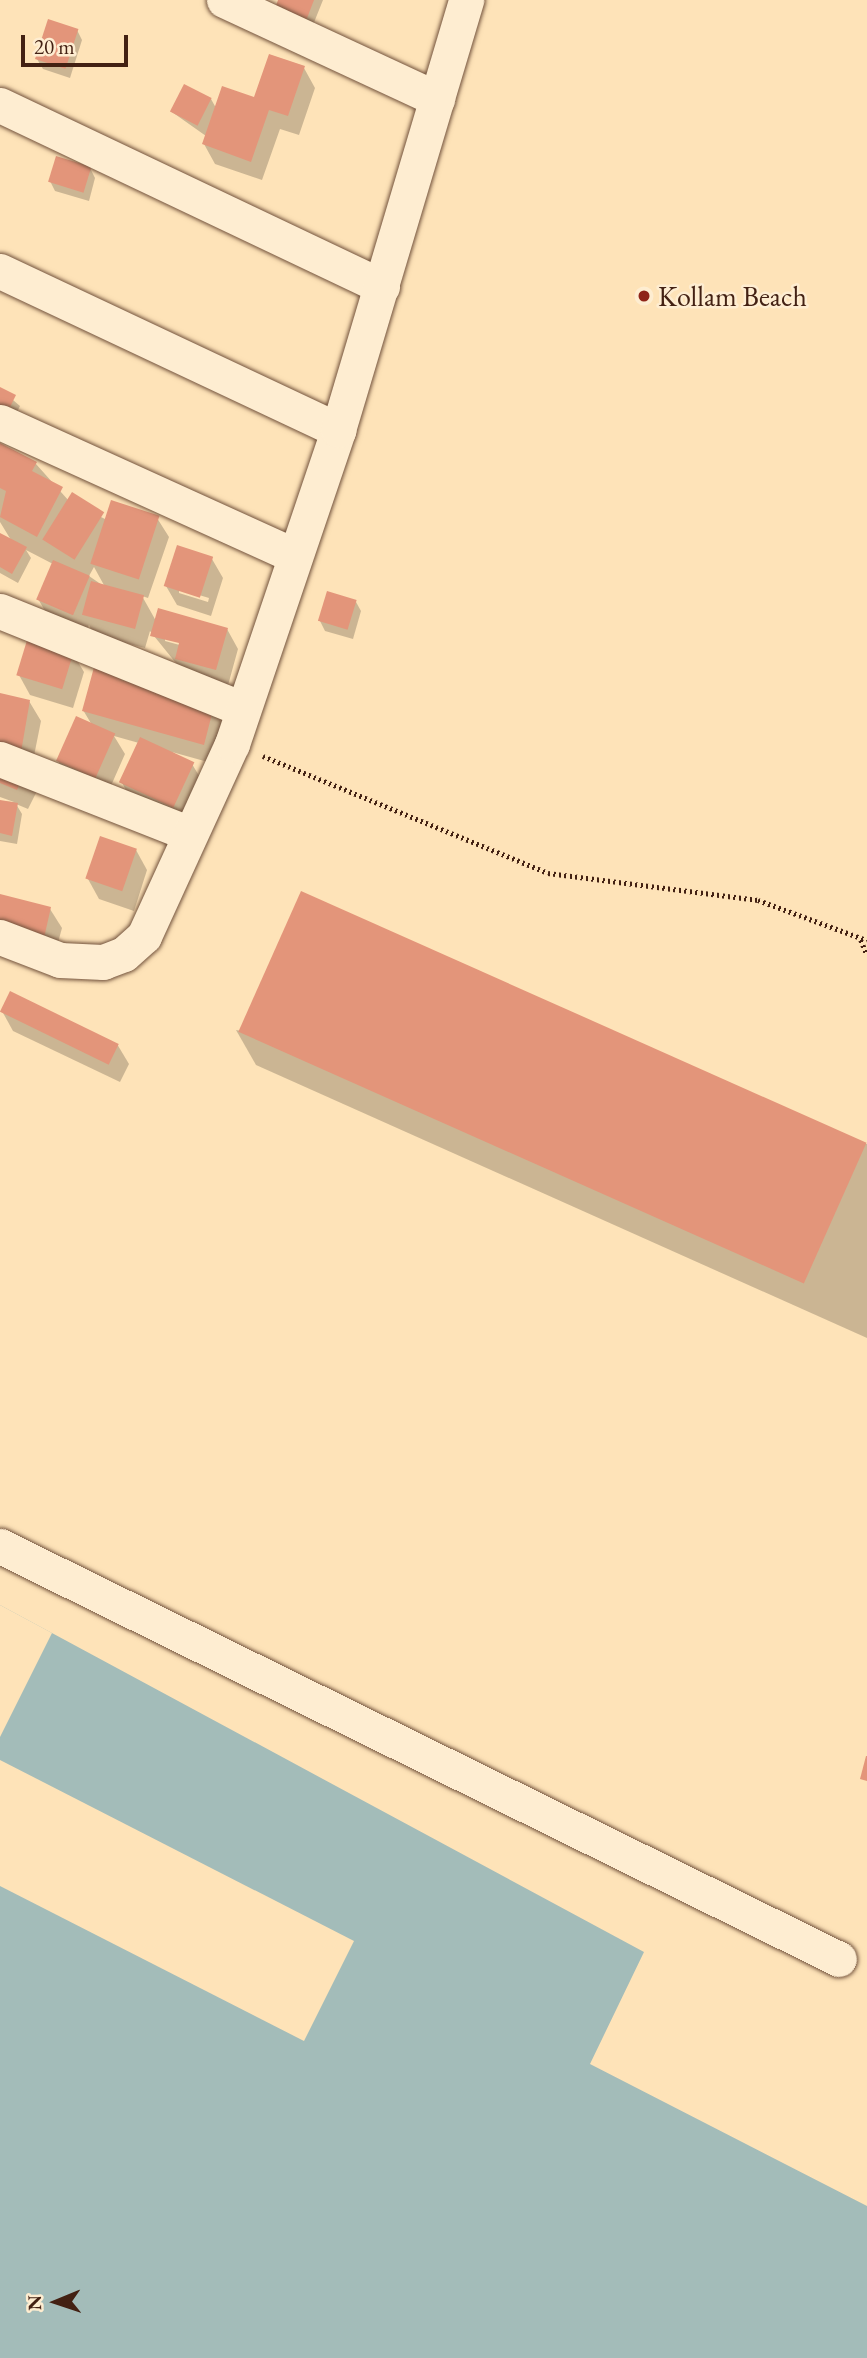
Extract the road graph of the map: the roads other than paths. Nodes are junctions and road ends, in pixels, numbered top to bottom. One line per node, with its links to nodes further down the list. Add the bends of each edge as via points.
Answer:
1 (225, 0): 3 (street)
2 (466, 0): 3 (street)
3 (437, 99): 6 (street)
4 (0, 105): 6 (street)
5 (0, 271): 8 (street)
6 (382, 285): 8 (street)
7 (0, 422): 9 (street)
8 (338, 430): 9 (street)
9 (295, 556): 11 (street)
10 (0, 611): 11 (street)
11 (243, 709): 13 (street, via 232,744)
12 (0, 759): 13 (street)
13 (190, 834): 14 (street, via 144,936 124,954 103,962 60,960)
14 (0, 937)
15 (0, 1546): 16 (street)
16 (839, 1959)

